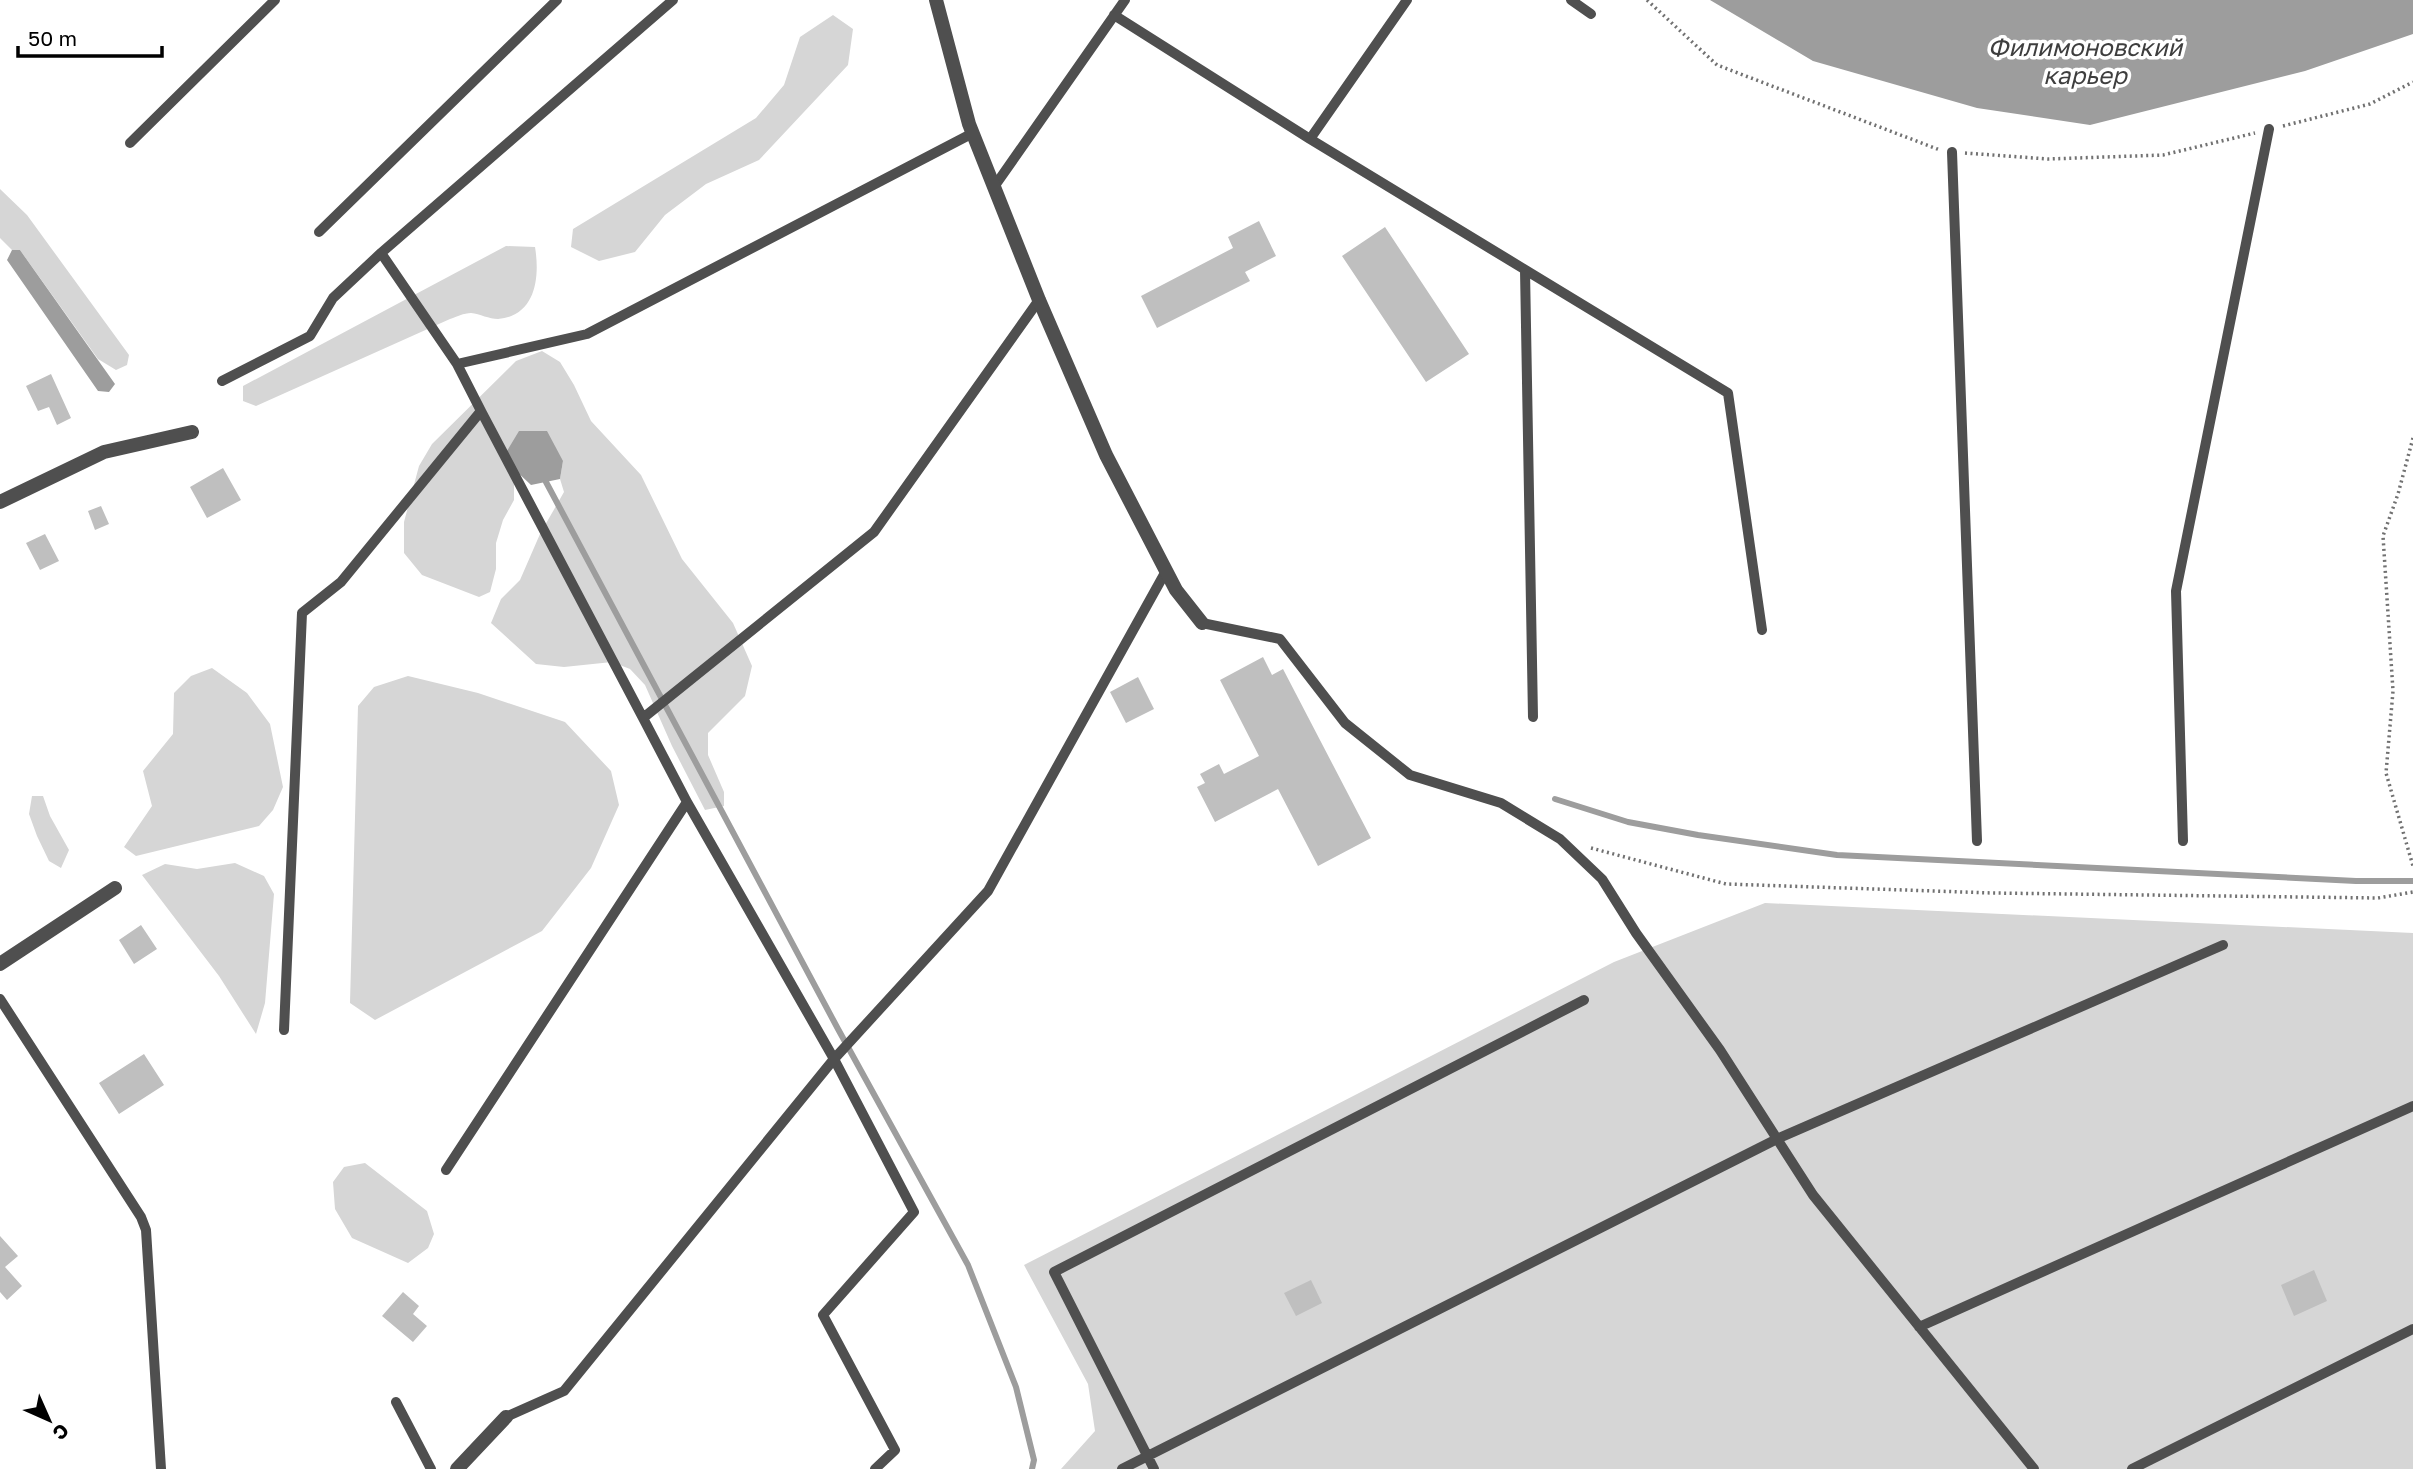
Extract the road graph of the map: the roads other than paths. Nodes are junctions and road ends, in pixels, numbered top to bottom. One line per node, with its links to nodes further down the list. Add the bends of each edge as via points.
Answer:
1 (275, 0): 13 (lane)
2 (556, 0): 16 (lane)
3 (673, 0): 17 (lane)
4 (936, 0): 11 (street)
5 (1125, 0): 9 (lane)
6 (1406, 0): 12 (lane)
7 (1571, 0): 8 (lane)
8 (1591, 14)
9 (1114, 15): 12 (lane); 15 (lane)
10 (2269, 129): 32 (lane, via 2176,591)
11 (973, 133): 15 (street); 20 (lane, via 587,334)
12 (1310, 139): 18 (lane)
13 (130, 143)
14 (1952, 152): 31 (lane)
15 (994, 187): 19 (street)
16 (319, 232)
17 (381, 253): 20 (lane); 21 (lane, via 333,298 310,335)
18 (1525, 270): 27 (lane, via 1728,393); 28 (lane)
19 (1039, 300): 25 (street, via 1105,455); 29 (lane, via 874,532)
20 (457, 364): 22 (lane)
21 (222, 381)
22 (481, 411): 29 (lane); 38 (lane, via 341,582 302,613)
23 (192, 432): 24 (street, via 104,452)
24 (0, 502)
25 (1166, 571): 26 (street); 39 (lane, via 988,891)
26 (1202, 623): 41 (lane, via 1280,639 1345,723 1410,775 1501,803 1560,839 1602,879)
27 (1762, 630)
28 (1533, 717)
29 (643, 718): 30 (lane)
30 (687, 802): 39 (lane); 42 (lane)
31 (1977, 841)
32 (2183, 841)
33 (115, 888): 35 (street)
34 (2222, 945): 41 (lane)
35 (0, 964)
36 (0, 999): 48 (lane, via 146,1230)
37 (1584, 1000): 47 (lane, via 1054,1272)
38 (285, 1030)
39 (834, 1059): 46 (lane, via 564,1391); 51 (lane, via 914,1212 823,1315 895,1450)
40 (2413, 1106): 43 (lane)
41 (1777, 1139): 43 (lane, via 1813,1195); 47 (lane)
42 (446, 1170)
43 (1919, 1327): 54 (lane)
44 (2413, 1329): 55 (lane)
45 (396, 1402): 49 (lane)
46 (506, 1417): 50 (street)
47 (1148, 1457): 52 (lane); 53 (lane)
48 (161, 1469)
49 (431, 1469)
50 (457, 1469)
51 (875, 1469)
52 (1122, 1469)
53 (1154, 1469)
54 (2034, 1469)
55 (2132, 1469)

